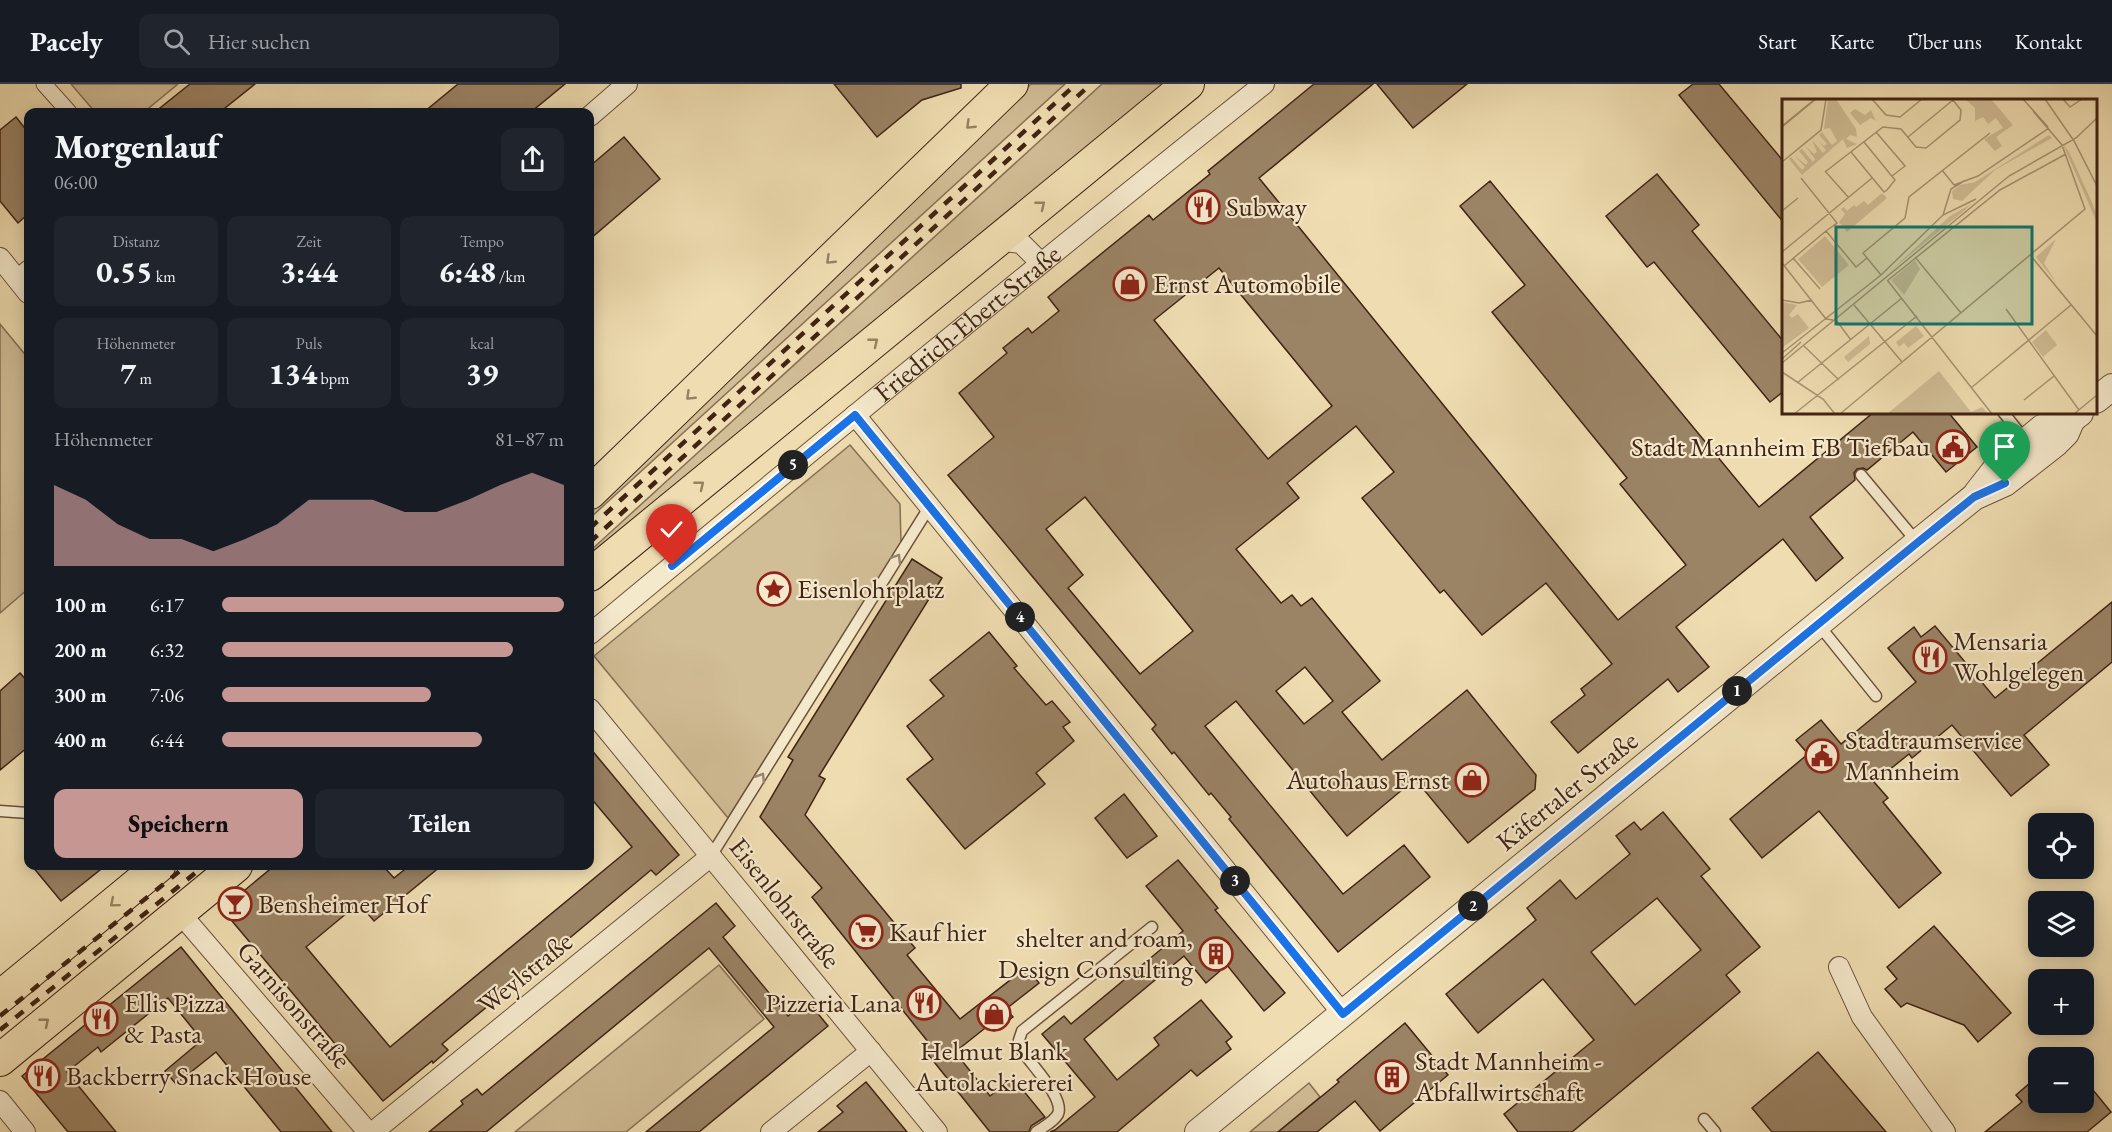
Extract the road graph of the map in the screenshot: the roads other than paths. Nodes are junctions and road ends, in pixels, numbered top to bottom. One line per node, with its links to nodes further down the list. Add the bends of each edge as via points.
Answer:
1 (44, 84): 6 (street)
2 (627, 84): 7 (street)
3 (1012, 84): 17 (main road, one-way to 17)
4 (1188, 84): 8 (main road, Friedrich-Ebert-Straße, one-way to 4)
5 (1264, 84): 10 (street, Friedrich-Ebert-Straße)
6 (65, 108)
7 (594, 113)
8 (998, 240): 10 (street, via 1021,243); 21 (main road, Friedrich-Ebert-Straße, one-way to 8)
9 (0, 258): 11 (street)
10 (1041, 263): 13 (street, Friedrich-Ebert-Straße)
11 (24, 279)
12 (2005, 414): 15 (lane)
13 (855, 415): 19 (street); 23 (street, Friedrich-Ebert-Straße)
14 (2076, 416): 15 (street, Käfertaler Straße, via 2042,428); 18 (street, Käfertaler Straße, via 2055,444 2005,483)
15 (2026, 442): 18 (street, Käfertaler Straße, via 2002,460)
16 (1861, 475): 20 (lane)
17 (594, 489)
18 (1974, 497): 20 (street, Käfertaler Straße)
19 (930, 506): 28 (lane, one-way to 19); 35 (street)
20 (1917, 543): 22 (street, Käfertaler Straße)
21 (594, 572)
22 (1818, 624): 24 (lane); 35 (street, Käfertaler Straße)
23 (594, 631)
24 (1876, 696)
25 (594, 714): 28 (street, Eisenlohrstraße)
26 (0, 810): 27 (lane)
27 (24, 813)
28 (711, 856): 36 (street, Eisenlohrstraße); 42 (street, Weylstraße)
29 (154, 870): 34 (main road, one-way to 34)
30 (231, 870): 31 (main road)
31 (179, 912): 37 (main road, one-way to 31); 41 (street, Garnisonstraße)
32 (1152, 927): 45 (lane, via 1022,1031 1019,1040 1023,1053 1059,1101 1055,1118)
33 (1839, 968): 48 (street, via 1862,1017)
34 (0, 997)
35 (1343, 1014): 46 (street, Käfertaler Straße)
36 (870, 1051): 43 (street); 44 (street, Eisenlohrstraße)
37 (0, 1060)
38 (0, 1101): 40 (street)
39 (1704, 1119): 47 (lane)
40 (25, 1132)
41 (368, 1132)
42 (373, 1132)
43 (771, 1132)
44 (937, 1132)
45 (1036, 1132)
46 (1198, 1132)
47 (1715, 1132)
48 (1945, 1132)

